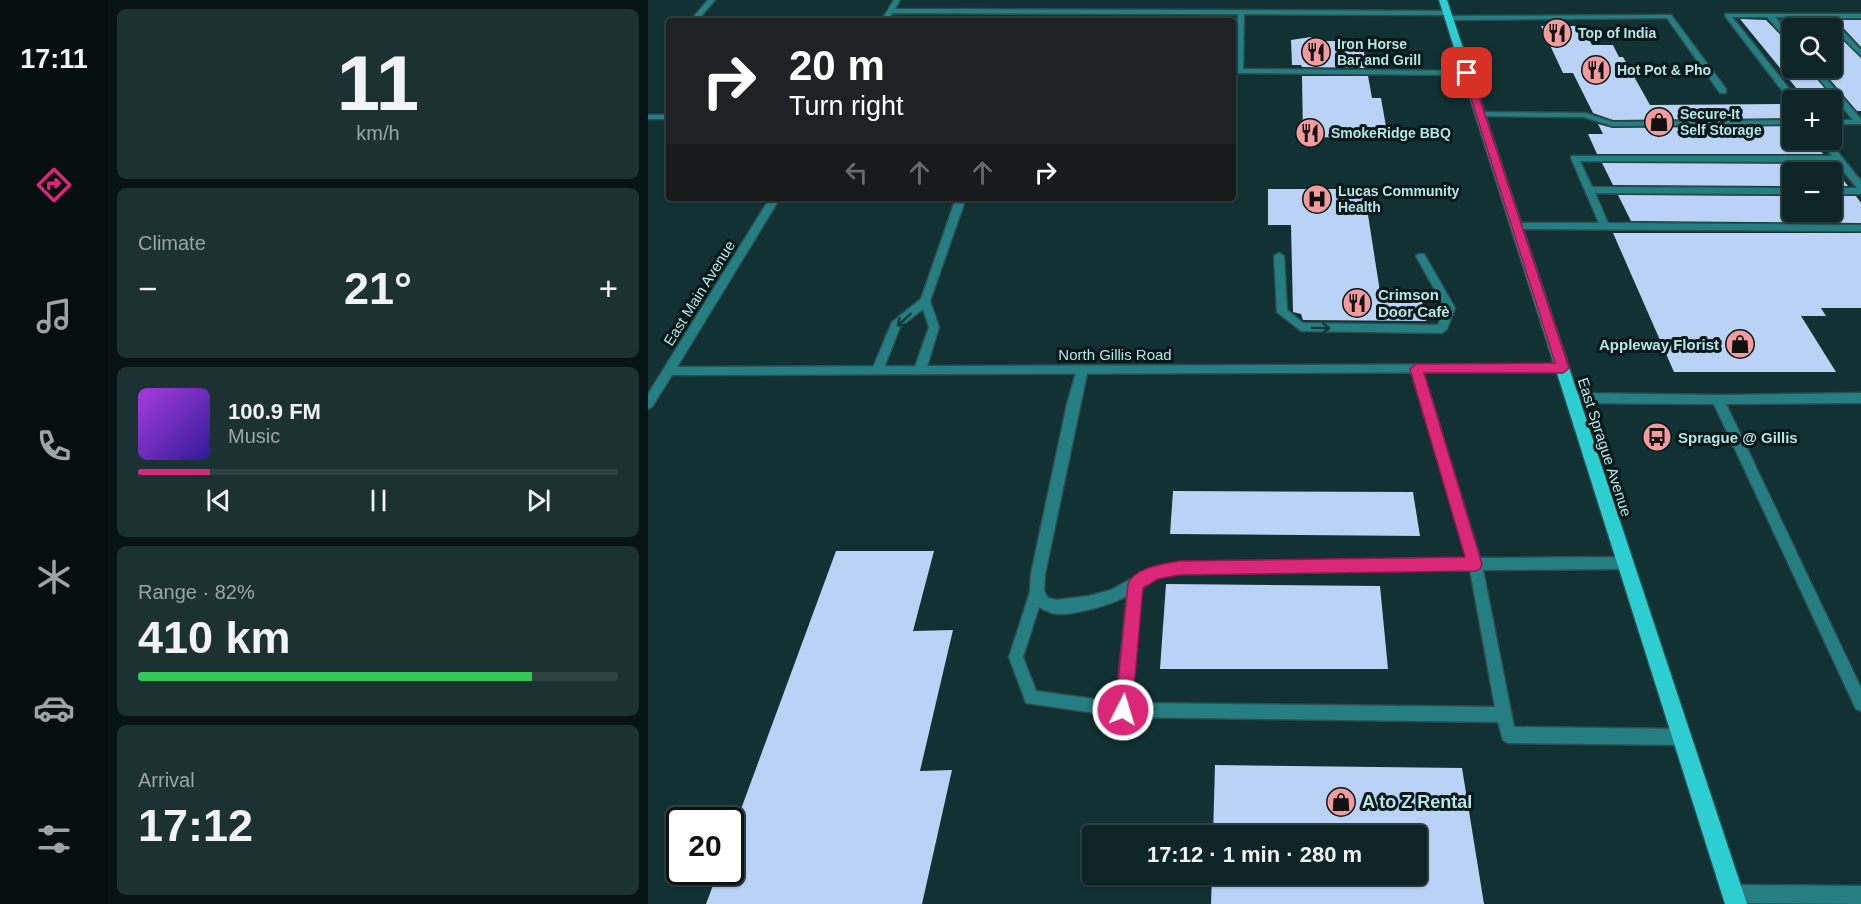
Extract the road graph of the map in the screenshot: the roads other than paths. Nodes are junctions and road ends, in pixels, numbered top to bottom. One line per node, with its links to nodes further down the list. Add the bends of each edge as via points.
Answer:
1 (712, 0): 9 (street)
2 (897, 0): 4 (street)
3 (1447, 10): 5 (street); 13 (main road, East Sprague Avenue); 16 (street, via 1669,16)
4 (890, 11): 5 (street); 10 (street)
5 (1241, 12): 13 (street, via 1239,71)
6 (1769, 15): 7 (street); 11 (street); 15 (street, via 1727,15)
7 (1825, 16): 8 (street); 12 (street)
8 (1861, 16)
9 (696, 18)
10 (886, 18)
11 (1782, 31)
12 (1861, 54)
13 (1467, 73): 17 (main road, East Sprague Avenue)
14 (1822, 78): 22 (street)
15 (1786, 90)
16 (1723, 92)
17 (1480, 114): 20 (street, via 1585,115 1612,124); 31 (main road, East Sprague Avenue)
18 (648, 117): 19 (street)
19 (666, 117)
20 (1782, 122)
21 (1842, 122): 22 (street)
22 (1860, 122)
23 (1832, 150): 24 (street)
24 (1839, 159): 25 (street); 26 (street, via 1575,158)
25 (1861, 189): 27 (street)
26 (1589, 190): 28 (street); 32 (street)
27 (1842, 190)
28 (1782, 191)
29 (773, 201): 40 (street, East Main Avenue)
30 (960, 201): 36 (street)
31 (1517, 226): 32 (street); 37 (main road, East Sprague Avenue)
32 (1605, 227): 33 (street)
33 (1861, 228)
34 (1279, 256): 35 (street, one-way to 35, via 1282,312 1301,327 1442,329 1450,308)
35 (1421, 256)
36 (925, 301): 41 (street, one-way to 41, via 896,325); 42 (street, via 934,327)
37 (1563, 368): 39 (street, North Gillis Road); 43 (main road, East Sprague Avenue)
38 (1082, 369): 39 (street, North Gillis Road); 42 (street, North Gillis Road); 50 (street, via 1045,533)
39 (1416, 369): 48 (street)
40 (668, 370): 41 (street, North Gillis Road); 46 (street, East Main Avenue)
41 (878, 370): 42 (street, North Gillis Road)
42 (920, 370)
43 (1572, 398): 45 (street); 47 (main road, East Sprague Avenue)
44 (1861, 398): 45 (street)
45 (1718, 400): 51 (street)
46 (648, 404)
47 (1626, 563): 48 (street); 54 (main road, East Sprague Avenue)
48 (1475, 564): 49 (street, via 1179,568 1156,572); 53 (street)
49 (1136, 584): 50 (street, via 1114,596 1057,607 1044,603); 52 (street)
50 (1037, 592): 52 (street, via 1016,657 1031,698)
51 (1861, 704)
52 (1123, 710): 53 (street)
53 (1504, 715): 54 (street, via 1508,735)
54 (1682, 737): 56 (main road, East Sprague Avenue)
55 (1861, 895): 56 (street)
56 (1735, 899)

